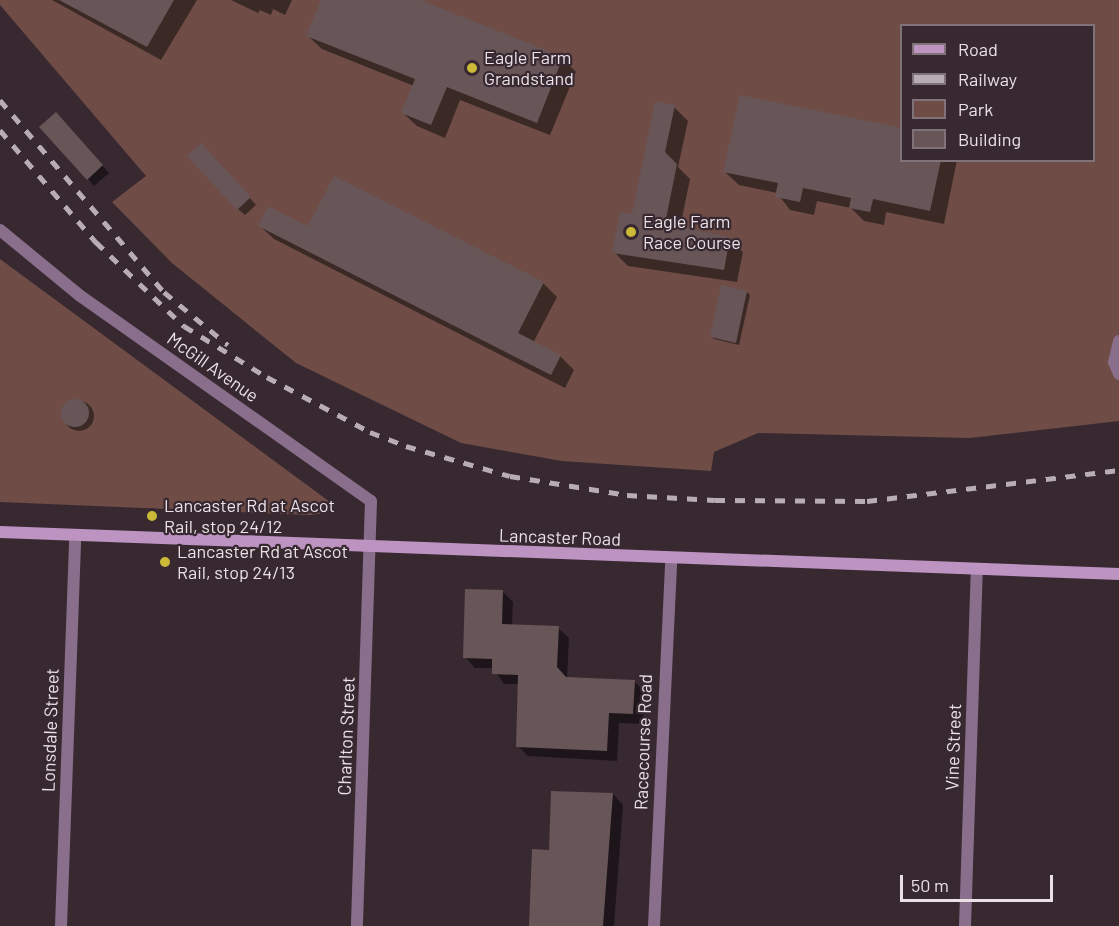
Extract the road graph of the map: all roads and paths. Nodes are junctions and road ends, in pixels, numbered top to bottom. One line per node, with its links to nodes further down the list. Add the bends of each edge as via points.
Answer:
1 (0, 230): 6 (street, McGill Avenue, via 79,295 371,501)
2 (1119, 342): 3 (street, via 1114,362)
3 (1119, 374)
4 (0, 532): 5 (main road, Lancaster Road)
5 (75, 536): 6 (main road, Lancaster Road); 10 (street, Lonsdale Street)
6 (371, 548): 7 (main road, Lancaster Road); 11 (street, Charlton Street)
7 (671, 559): 8 (main road, Lancaster Road); 12 (street, Racecourse Road)
8 (977, 570): 9 (main road, Lancaster Road); 13 (street, Vine Street)
9 (1119, 574)
10 (61, 926)
11 (357, 926)
12 (654, 926)
13 (965, 926)

